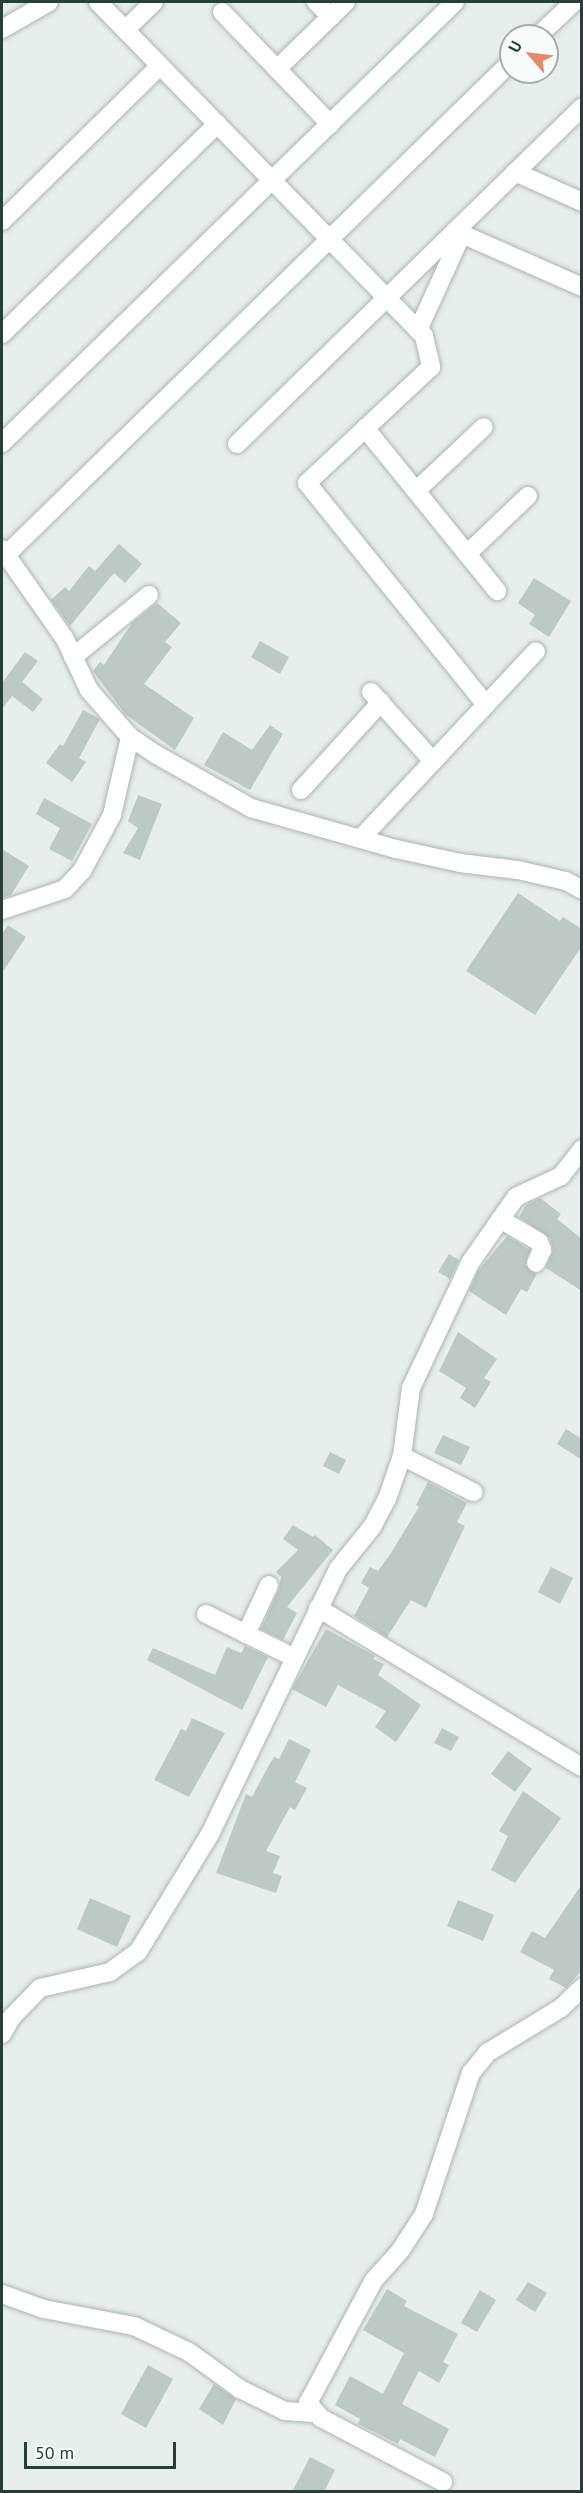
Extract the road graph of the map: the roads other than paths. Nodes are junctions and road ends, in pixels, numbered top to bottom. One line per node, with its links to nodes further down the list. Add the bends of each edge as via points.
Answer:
1 (49, 2): 11 (street)
2 (98, 2): 12 (street)
3 (154, 2): 12 (street)
4 (316, 2): 9 (street)
5 (346, 2): 9 (street)
6 (455, 2): 18 (street)
7 (574, 2): 10 (street)
8 (222, 12): 14 (street)
9 (331, 16): 14 (street)
10 (551, 24)
11 (2, 29)
12 (125, 30): 13 (street)
13 (160, 66): 17 (street); 22 (street)
14 (277, 69): 18 (street)
15 (499, 74): 24 (street)
16 (580, 110): 19 (street)
17 (217, 124): 20 (street); 28 (street)
18 (330, 124): 20 (street)
19 (515, 172): 21 (street); 23 (street)
20 (272, 181): 24 (street); 31 (street)
21 (582, 202)
22 (2, 220)
23 (459, 232): 25 (street); 26 (street); 27 (street)
24 (329, 238): 26 (street); 35 (street)
25 (582, 287)
26 (387, 296): 27 (street); 32 (street)
27 (418, 330): 30 (street, via 424,336 431,367)
28 (2, 334)
29 (484, 427): 33 (street)
30 (365, 428): 33 (street); 41 (street, via 307,483)
31 (2, 444)
32 (237, 444)
33 (416, 491): 36 (street)
34 (528, 496): 36 (street)
35 (4, 551): 40 (street)
36 (467, 554): 37 (street)
37 (497, 591)
38 (149, 595): 40 (street)
39 (536, 651): 41 (street)
40 (73, 657): 42 (street, via 89,690)
41 (486, 705): 43 (street)
42 (130, 737): 46 (street, via 251,808 396,849 518,870); 47 (street, via 112,815 82,872 65,889)
43 (433, 761): 44 (street, via 376,697); 45 (street)
44 (301, 790)
45 (365, 834)
46 (582, 890)
47 (2, 910)
48 (582, 1149): 49 (street, via 561,1176 516,1197)
49 (501, 1219): 50 (street, via 539,1242 542,1250); 51 (street, via 465,1272 411,1388)
50 (536, 1263)
51 (402, 1456): 52 (street); 54 (street, via 372,1527 338,1569)
52 (473, 1492)
53 (269, 1585): 56 (street)
54 (318, 1608): 57 (street); 58 (street)
55 (207, 1614): 56 (street)
56 (246, 1634): 57 (street)
57 (293, 1657): 60 (street, via 210,1834 138,1952 110,1972 40,1988 12,2017)
58 (582, 1767)
59 (582, 1988): 62 (street, via 561,2008 495,2046 471,2073 424,2214 359,2304 308,2403)
60 (2, 2034)
61 (2, 2294): 62 (street, via 44,2309 134,2326 189,2352 240,2389 276,2407)
62 (314, 2413): 63 (street)
63 (443, 2482)

